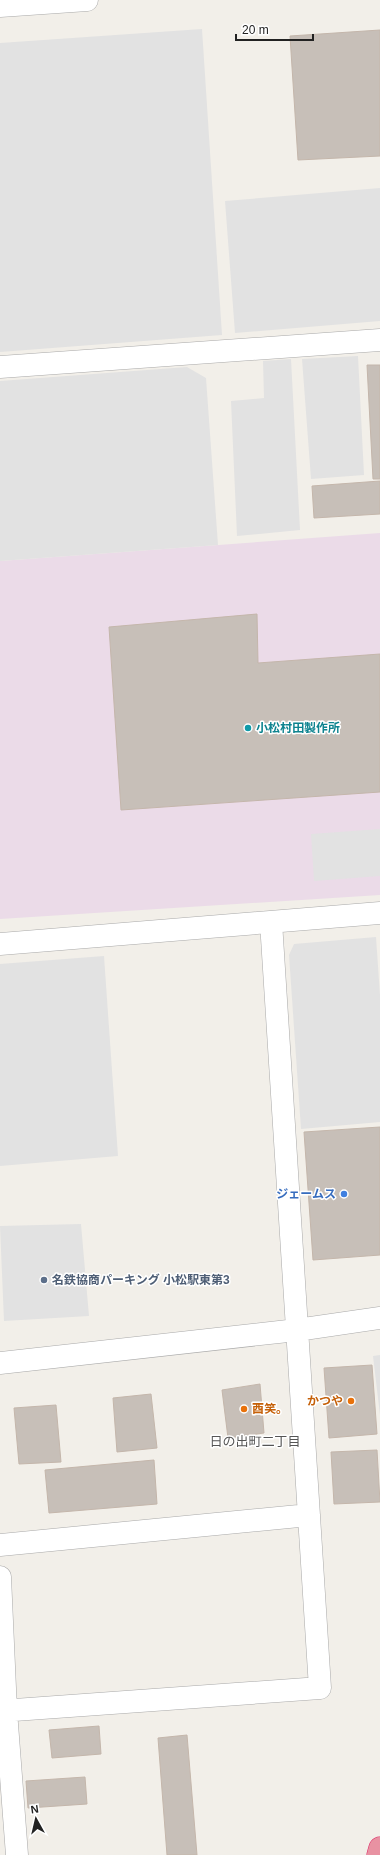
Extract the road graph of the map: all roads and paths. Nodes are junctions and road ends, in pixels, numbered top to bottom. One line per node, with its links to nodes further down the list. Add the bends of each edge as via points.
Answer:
1 (87, 0): 2 (street)
2 (0, 6)
3 (380, 340): 4 (street)
4 (0, 367)
5 (380, 913): 6 (street)
6 (271, 922): 7 (street); 9 (street)
7 (0, 944)
8 (380, 1318): 9 (street)
9 (297, 1330): 10 (street); 11 (street)
10 (0, 1363)
11 (309, 1515): 12 (street); 14 (street, via 320,1688)
12 (0, 1545)
13 (0, 1577): 14 (street)
14 (3, 1711): 16 (street)
15 (380, 1848): 17 (highway)
16 (17, 1855)
17 (378, 1855)

